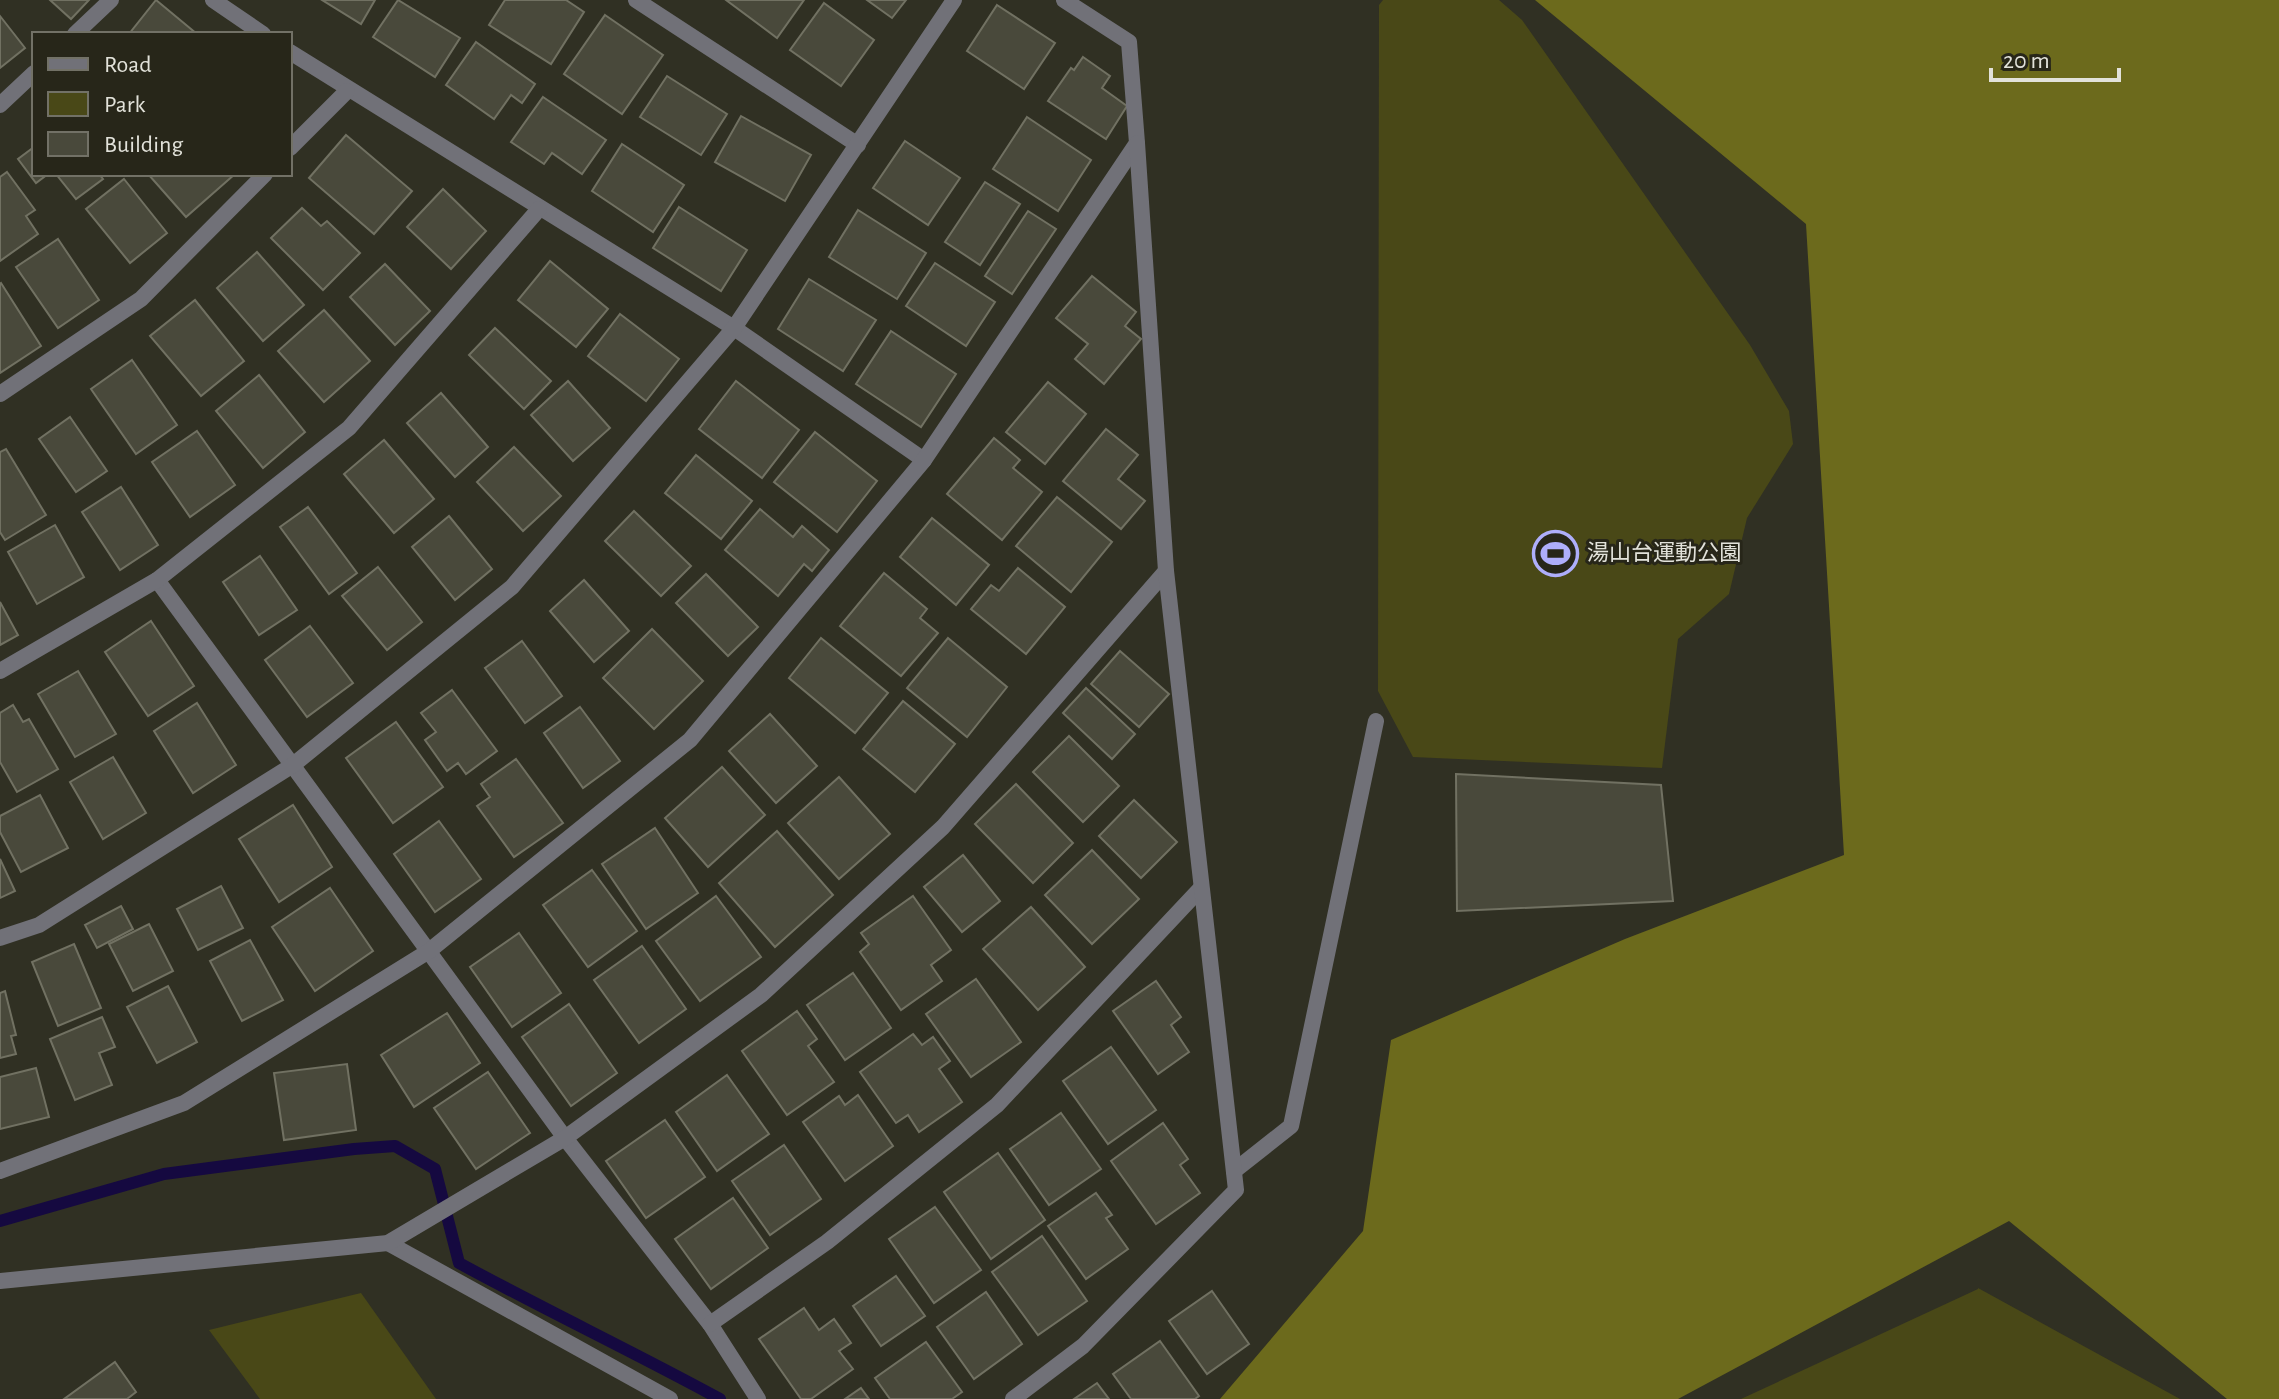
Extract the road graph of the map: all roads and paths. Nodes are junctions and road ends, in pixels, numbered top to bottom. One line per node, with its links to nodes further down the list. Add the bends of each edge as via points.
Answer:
1 (111, 0): 6 (street)
2 (213, 0): 7 (street)
3 (636, 0): 13 (street)
4 (954, 0): 13 (street)
5 (1064, 0): 12 (street, via 1129,42)
6 (77, 32)
7 (260, 32)
8 (292, 53): 10 (street)
9 (32, 75): 11 (street)
10 (347, 91): 14 (street); 16 (street)
11 (0, 105)
12 (1137, 143): 19 (street); 20 (street)
13 (858, 145): 17 (street)
14 (292, 146)
15 (263, 176): 18 (street, via 141,299)
16 (539, 209): 17 (street); 21 (street, via 349,428)
17 (734, 328): 19 (street); 24 (street, via 512,587)
18 (0, 394)
19 (924, 460): 27 (street, via 690,740)
20 (1166, 571): 25 (street); 28 (street, via 943,827 761,995)
21 (157, 580): 22 (street); 24 (street)
22 (0, 671)
23 (1376, 721): 30 (street, via 1291,1126)
24 (293, 765): 26 (street, via 39,925); 27 (street)
25 (1201, 888): 30 (street); 33 (street, via 997,1105 827,1242)
26 (0, 938)
27 (429, 951): 28 (street); 29 (street, via 184,1103)
28 (565, 1138): 31 (street); 33 (street)
29 (0, 1171)
30 (1234, 1171): 36 (street, via 1236,1190 1083,1346)
31 (388, 1243): 32 (street); 34 (street)
32 (0, 1281)
33 (710, 1324): 35 (street)
34 (670, 1399)
35 (758, 1399)
36 (1013, 1399)

